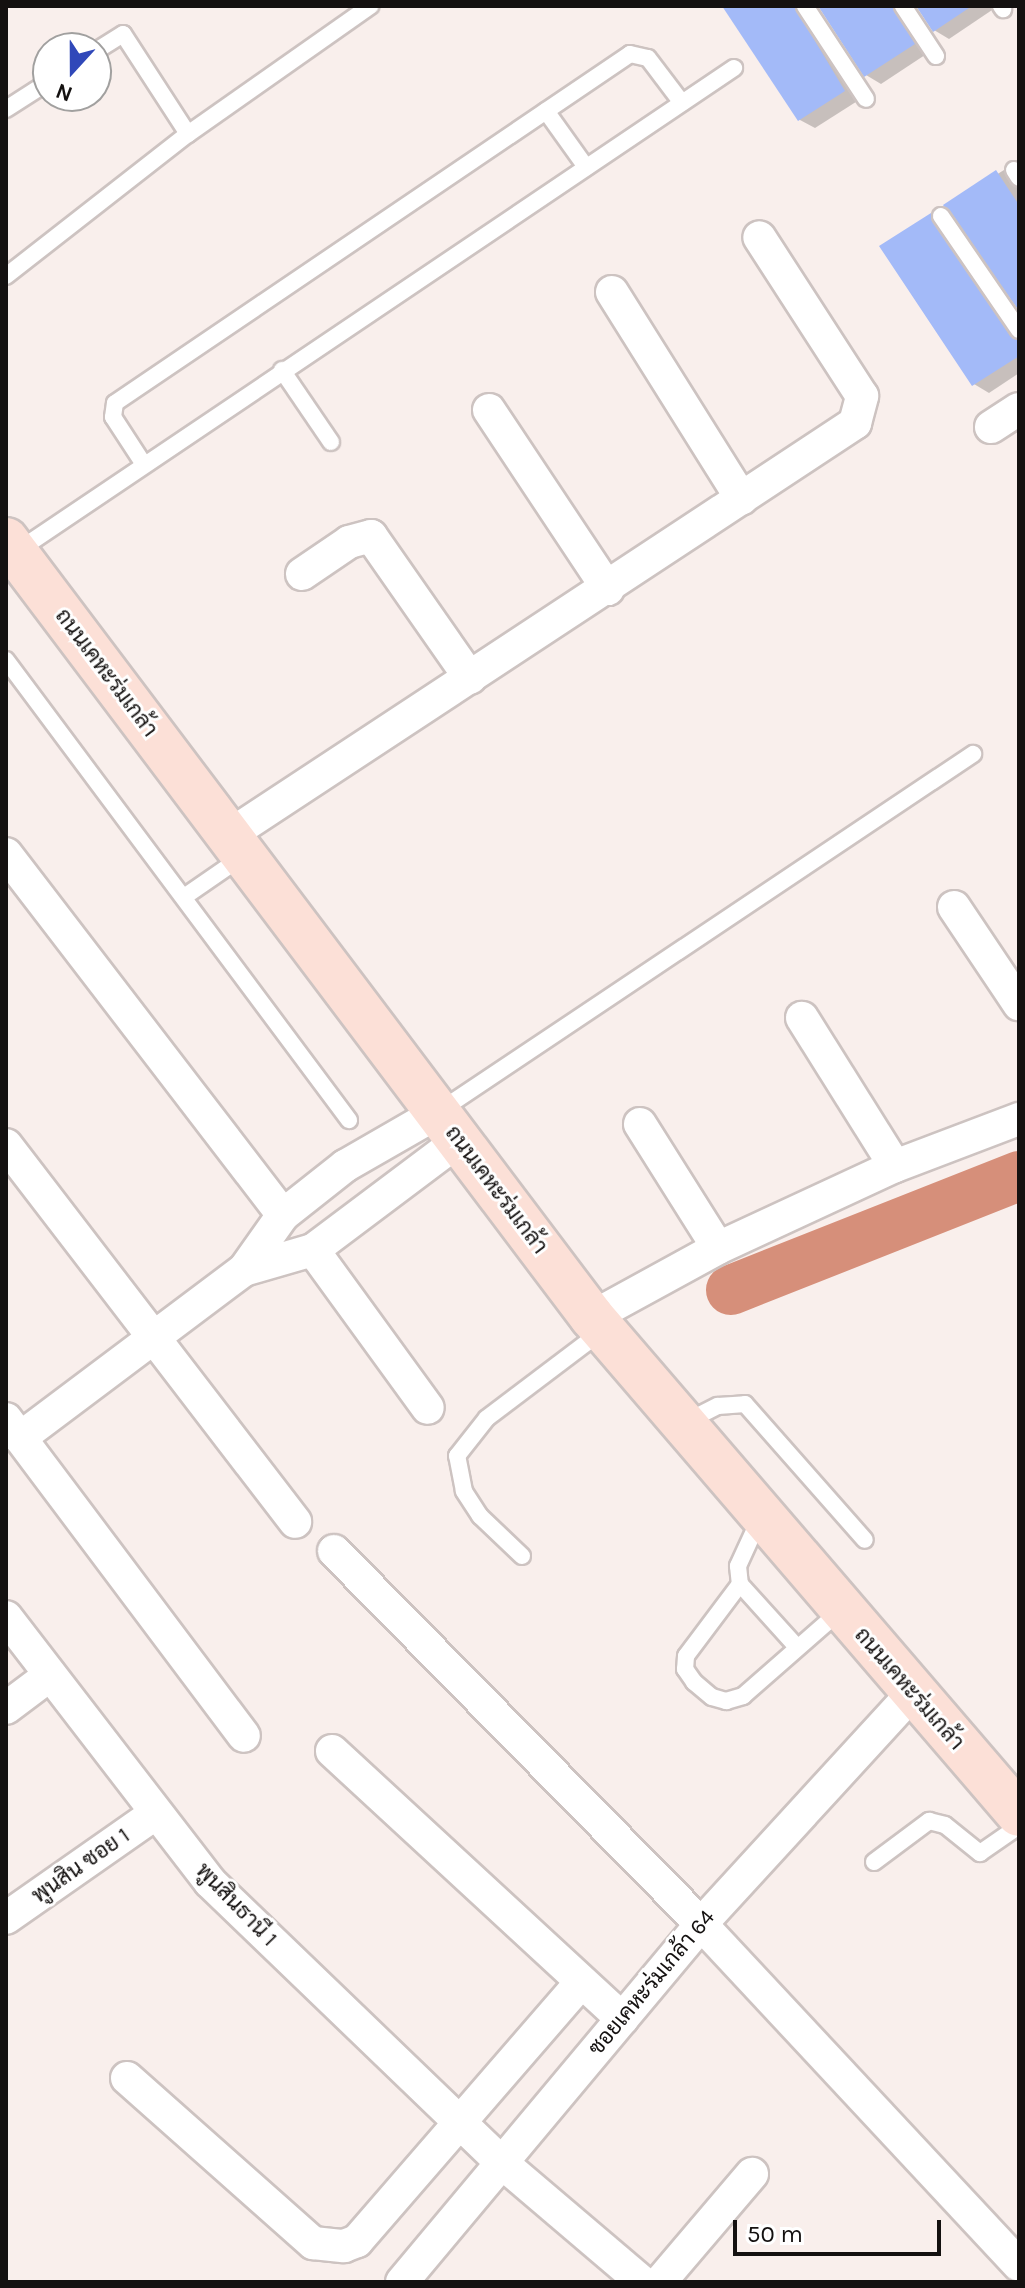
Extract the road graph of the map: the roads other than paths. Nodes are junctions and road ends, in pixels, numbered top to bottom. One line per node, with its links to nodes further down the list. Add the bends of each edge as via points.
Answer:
1 (370, 6): 12 (lane)
2 (805, 6): 8 (lane)
3 (903, 6): 5 (lane)
4 (112, 41): 12 (lane, via 123,34)
5 (936, 56)
6 (734, 68): 9 (lane)
7 (32, 92): 10 (lane)
8 (866, 99)
9 (682, 103): 11 (lane, via 648,58 636,54); 13 (lane)
10 (6, 109)
11 (546, 111): 13 (lane); 24 (lane, via 115,403 113,417)
12 (188, 134): 16 (lane)
13 (586, 167): 19 (lane)
14 (941, 216): 18 (lane)
15 (759, 237): 25 (street, via 852,377 863,407 855,423)
16 (6, 276)
17 (612, 292): 25 (street)
18 (1019, 330)
19 (282, 370): 23 (lane); 24 (lane)
20 (1019, 409): 22 (street)
21 (489, 410): 28 (street)
22 (991, 427)
23 (331, 442)
24 (143, 463): 26 (lane)
25 (742, 499): 28 (street)
26 (11, 546): 32 (street, ถนนเคหะร่มเกล้า)
27 (302, 574): 30 (street, via 349,542 371,536)
28 (608, 589): 30 (street)
29 (6, 660): 34 (lane)
30 (470, 678): 32 (street)
31 (973, 754): 41 (lane)
32 (235, 846): 34 (lane); 41 (street, ถนนเคหะร่มเกล้า)
33 (6, 854): 45 (street)
34 (184, 897): 39 (lane)
35 (954, 907): 36 (street)
36 (1019, 1004)
37 (802, 1018): 43 (street)
38 (1019, 1119): 43 (street)
39 (349, 1120)
40 (640, 1124): 47 (street)
41 (447, 1127): 44 (street, via 345,1166); 46 (street); 50 (street, ถนนเคหะร่มเกล้า)
42 (6, 1145): 51 (street)
43 (895, 1166): 47 (street)
44 (311, 1193): 45 (street); 46 (street)
45 (283, 1215): 49 (street)
46 (339, 1230): 48 (street)
47 (718, 1248): 50 (street)
48 (313, 1250): 49 (street); 52 (street)
49 (244, 1270): 51 (street)
50 (598, 1324): 53 (street, ถนนเคหะร่มเกล้า); 59 (lane, via 487,1418 457,1456 464,1491 480,1516)
51 (152, 1337): 54 (street); 56 (street)
52 (428, 1408)
53 (682, 1424): 55 (street, ถนนเคหะร่มเกล้า); 57 (lane, via 718,1406 745,1404)
54 (13, 1428): 67 (street)
55 (761, 1518): 60 (lane, via 738,1566); 61 (street, ถนนเคหะร่มเกล้า)
56 (295, 1522)
57 (865, 1540)
58 (334, 1551): 74 (street)
59 (522, 1556)
60 (740, 1584): 63 (lane); 63 (lane, via 686,1656 685,1669 694,1682 726,1701 743,1696)
61 (840, 1611): 63 (lane); 65 (street, ถนนเคหะร่มเกล้า)
62 (6, 1617): 64 (street, พูนสินธานี 1)
63 (796, 1646)
64 (50, 1675): 66 (street); 69 (street, พูนสินธานี 1)
65 (913, 1693): 70 (street, ถนนเคหะร่มเกล้า); 74 (street, ซอยเคหะร่มเกล้า 64)
66 (6, 1708)
67 (244, 1736)
68 (332, 1751): 75 (street)
69 (156, 1813): 73 (street, พูนสิน ซอย 1); 78 (street, พูนสินธานี 1, via 219,1891)
70 (1019, 1814)
71 (1019, 1826): 72 (lane, via 980,1853 945,1825 929,1821)
72 (874, 1862)
73 (6, 1918)
74 (701, 1924): 76 (street, ซอยเคหะร่มเกล้า 64); 81 (street)
75 (581, 1982): 76 (street); 78 (street)
76 (622, 2019): 79 (street, ซอยเคหะร่มเกล้า 64)
77 (127, 2078): 78 (street, via 313,2243 327,2247 357,2241)
78 (462, 2123): 79 (street, พูนสินธานี 1)
79 (501, 2162): 82 (street, ซอยเคหะร่มเกล้า 64); 83 (street, พูนสินธานี 1)
80 (752, 2174): 84 (street)
81 (1019, 2265)
82 (402, 2282)
83 (642, 2282)
84 (660, 2282)

